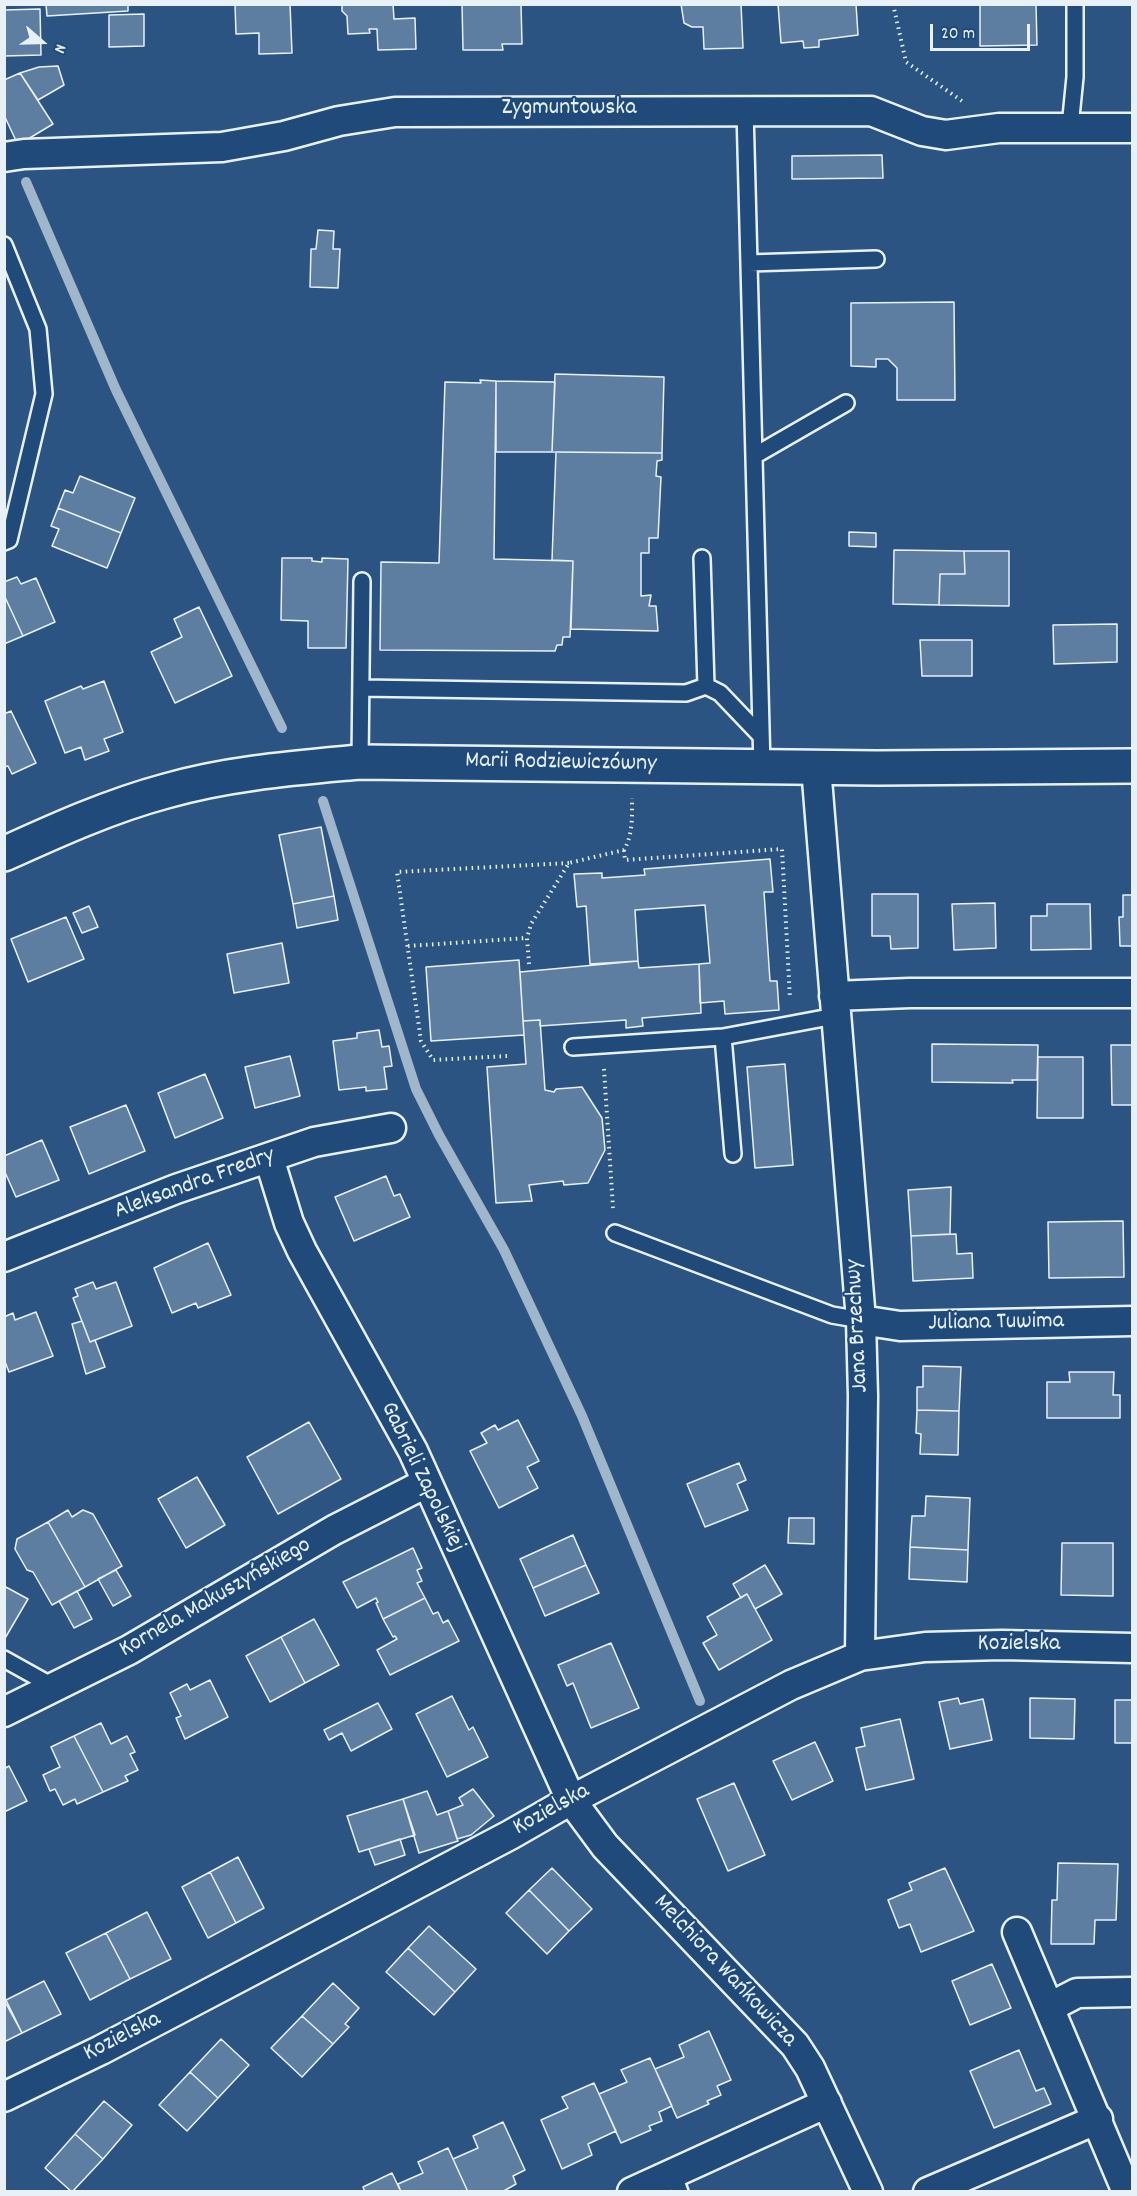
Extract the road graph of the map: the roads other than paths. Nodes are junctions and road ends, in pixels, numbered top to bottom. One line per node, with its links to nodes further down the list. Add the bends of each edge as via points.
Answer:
1 (1075, 4): 3 (lane)
2 (745, 110): 3 (street, Zygmuntowska, via 871,111 922,131 946,135 999,128); 5 (street, Zygmuntowska, via 395,112 222,147); 8 (lane)
3 (1070, 127): 4 (street, Zygmuntowska)
4 (1132, 128)
5 (4, 157)
6 (4, 245): 11 (lane, via 38,329 44,394 9,540)
7 (876, 260): 8 (lane)
8 (749, 262): 10 (lane)
9 (846, 404): 10 (lane)
10 (754, 456): 16 (lane)
11 (4, 542)
12 (702, 558): 14 (lane)
13 (362, 581): 15 (lane)
14 (706, 686): 15 (lane, via 686,693); 16 (lane, via 720,693)
15 (361, 688): 17 (lane)
16 (761, 751): 17 (street, Marii Rodziewiczówny, via 632,765); 19 (street, Marii Rodziewiczówny)
17 (360, 762): 20 (street, Marii Rodziewiczówny, via 282,769 167,790 113,807)
18 (1132, 766): 19 (street, Marii Rodziewiczówny)
19 (816, 767): 22 (street, Jana Brzechwy)
20 (4, 855)
21 (1132, 993): 22 (street, via 910,993)
22 (835, 1006): 23 (lane, via 792,1024); 30 (street, Jana Brzechwy)
23 (723, 1037): 24 (lane); 26 (lane)
24 (573, 1047)
25 (391, 1128): 27 (street, Aleksandra Fredry, via 314,1142)
26 (733, 1154)
27 (269, 1158): 29 (street, Aleksandra Fredry, via 176,1189); 32 (street, Gabrieli Zapolskiej, via 302,1251 413,1451)
28 (615, 1233): 30 (lane, via 823,1312)
29 (4, 1257)
30 (861, 1320): 31 (street, Juliana Tuwima, via 900,1326); 34 (street, Jana Brzechwy)
31 (1132, 1321)
32 (426, 1483): 36 (street, Kornela Makuszyńskiego, via 334,1530 129,1650); 38 (street, Gabrieli Zapolskiej)
33 (1132, 1648): 34 (street, Kozielska, via 925,1647)
34 (860, 1656): 38 (street, Kozielska, via 790,1685)
35 (4, 1659): 36 (lane)
36 (56, 1688): 37 (street, Kornela Makuszyńskiego)
37 (4, 1712)
38 (571, 1800): 42 (street, Kozielska, via 101,2050); 43 (street, Melchiora Wańkowicza, via 605,1846 795,2045)
39 (1017, 1932): 41 (street)
40 (1132, 1992): 41 (street, via 1077,1994)
41 (1050, 2007): 44 (street)
42 (4, 2097)
43 (827, 2103): 45 (street); 47 (street, Melchiora Wańkowicza)
44 (1098, 2119): 48 (street); 49 (street)
45 (676, 2182): 46 (street)
46 (632, 2192)
47 (868, 2192)
48 (928, 2192)
49 (1127, 2192)

